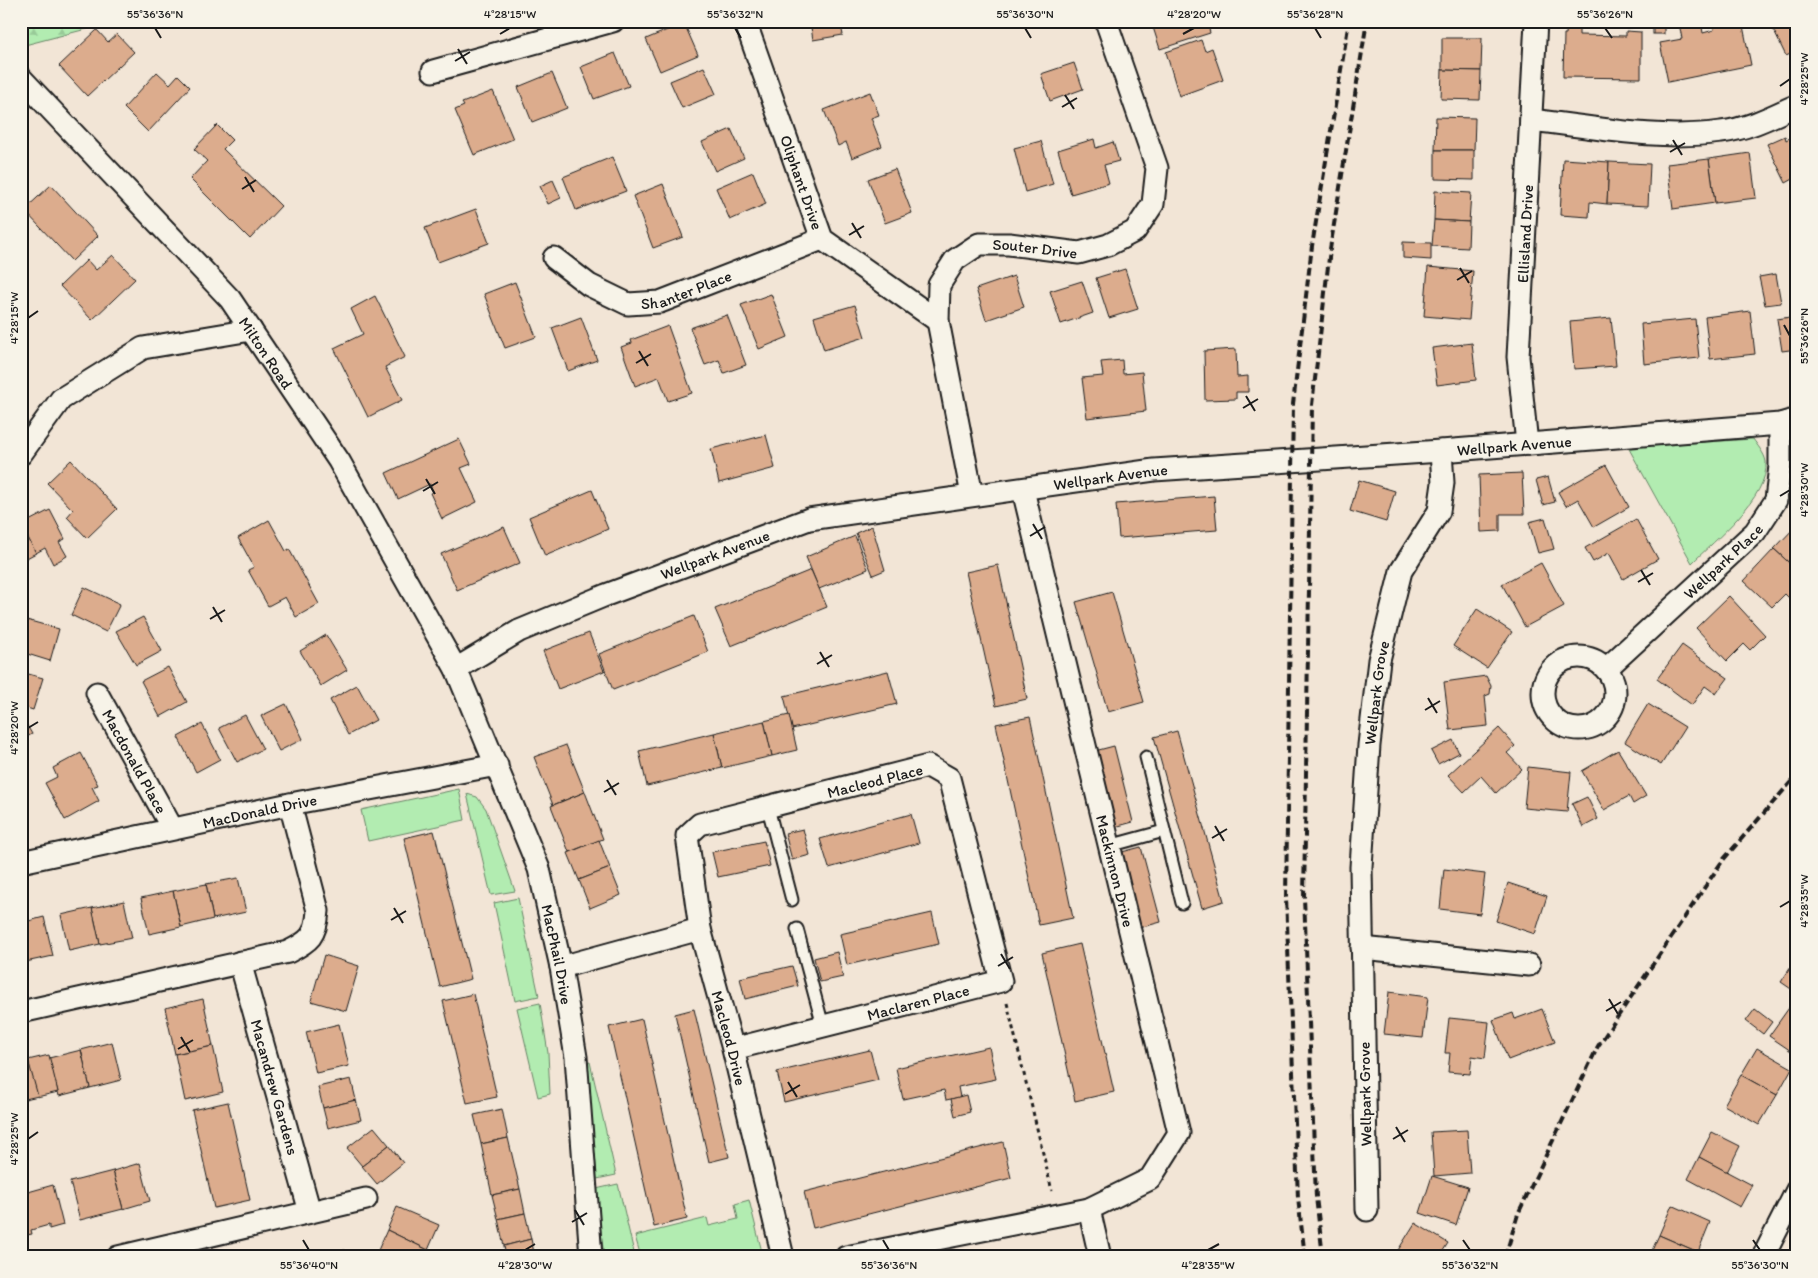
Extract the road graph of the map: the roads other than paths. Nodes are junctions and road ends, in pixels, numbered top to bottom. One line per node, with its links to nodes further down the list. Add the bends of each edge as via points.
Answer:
1 (613, 21): 5 (street)
2 (745, 21): 9 (street, Oliphant Drive)
3 (1106, 21): 11 (street, Souter Drive, via 1157,168 1153,204 1135,231 1108,245 1079,253 1009,244 979,244 955,260 939,285)
4 (1536, 21): 8 (street, Ellisland Drive)
5 (433, 71)
6 (21, 78): 12 (street, Milton Road, via 230,299)
7 (1797, 105): 8 (street, via 1766,120 1722,132 1671,136)
8 (1531, 120): 14 (street, Ellisland Drive, via 1518,357)
9 (822, 239): 10 (street, Shanter Place, via 660,302 628,304 589,285); 11 (street, Oliphant Drive)
10 (554, 258)
11 (938, 321): 18 (street, Souter Drive)
12 (251, 330): 16 (street, via 143,348 61,399); 19 (street, Milton Road, via 339,461)
13 (1788, 421): 14 (street, Wellpark Avenue); 20 (street, Wellpark Place, via 1776,500 1755,532)
14 (1527, 444): 15 (street, Wellpark Avenue)
15 (1441, 451): 17 (street, Wellpark Avenue, via 1154,470); 35 (street, Wellpark Grove, via 1443,484 1440,511 1401,571 1379,660 1369,744 1361,866)
16 (21, 454)
17 (1023, 490): 18 (street, Wellpark Avenue); 29 (street, Mackinnon Drive)
18 (972, 495): 19 (street, Wellpark Avenue, via 809,519 519,631)
19 (456, 669): 23 (street, MacPhail Drive)
20 (1606, 669)
21 (97, 693): 27 (street, Macdonald Place)
22 (1146, 757): 28 (lane)
23 (498, 765): 24 (street, MacDonald Drive); 38 (street, MacPhail Drive, via 539,869)
24 (290, 804): 27 (street, MacDonald Drive); 36 (street, via 318,911 317,925 312,938 288,952)
25 (768, 808): 26 (street, Macleod Place); 31 (lane); 39 (street, Macleod Place, via 928,766 949,778)
26 (700, 824): 33 (street, Macleod Drive, via 687,836)
27 (172, 828): 30 (street, MacDonald Drive)
28 (1164, 831): 29 (lane); 32 (lane)
29 (1109, 846): 45 (street, Mackinnon Drive, via 1179,1133 1150,1179)
30 (21, 862)
31 (792, 900)
32 (1182, 903)
33 (700, 929): 38 (street); 42 (street, Macleod Drive)
34 (798, 929): 41 (lane)
35 (1362, 948): 37 (street); 46 (street, Wellpark Grove)
36 (240, 962): 40 (street); 47 (street, Macandrew Gardens)
37 (1529, 964)
38 (561, 967): 49 (street, MacPhail Drive, via 576,1057)
39 (1001, 981): 41 (street, Maclaren Place)
40 (21, 1012)
41 (823, 1026): 42 (street, Maclaren Place)
42 (733, 1049): 50 (street, Macleod Drive)
43 (1797, 1190): 53 (street)
44 (366, 1198): 47 (street)
45 (1089, 1209): 51 (street, Mackinnon Drive); 52 (street)
46 (1368, 1210)
47 (310, 1212): 48 (street)
48 (118, 1257)
49 (591, 1257)
50 (783, 1257)
51 (846, 1257)
52 (1100, 1257)
53 (1763, 1257)

